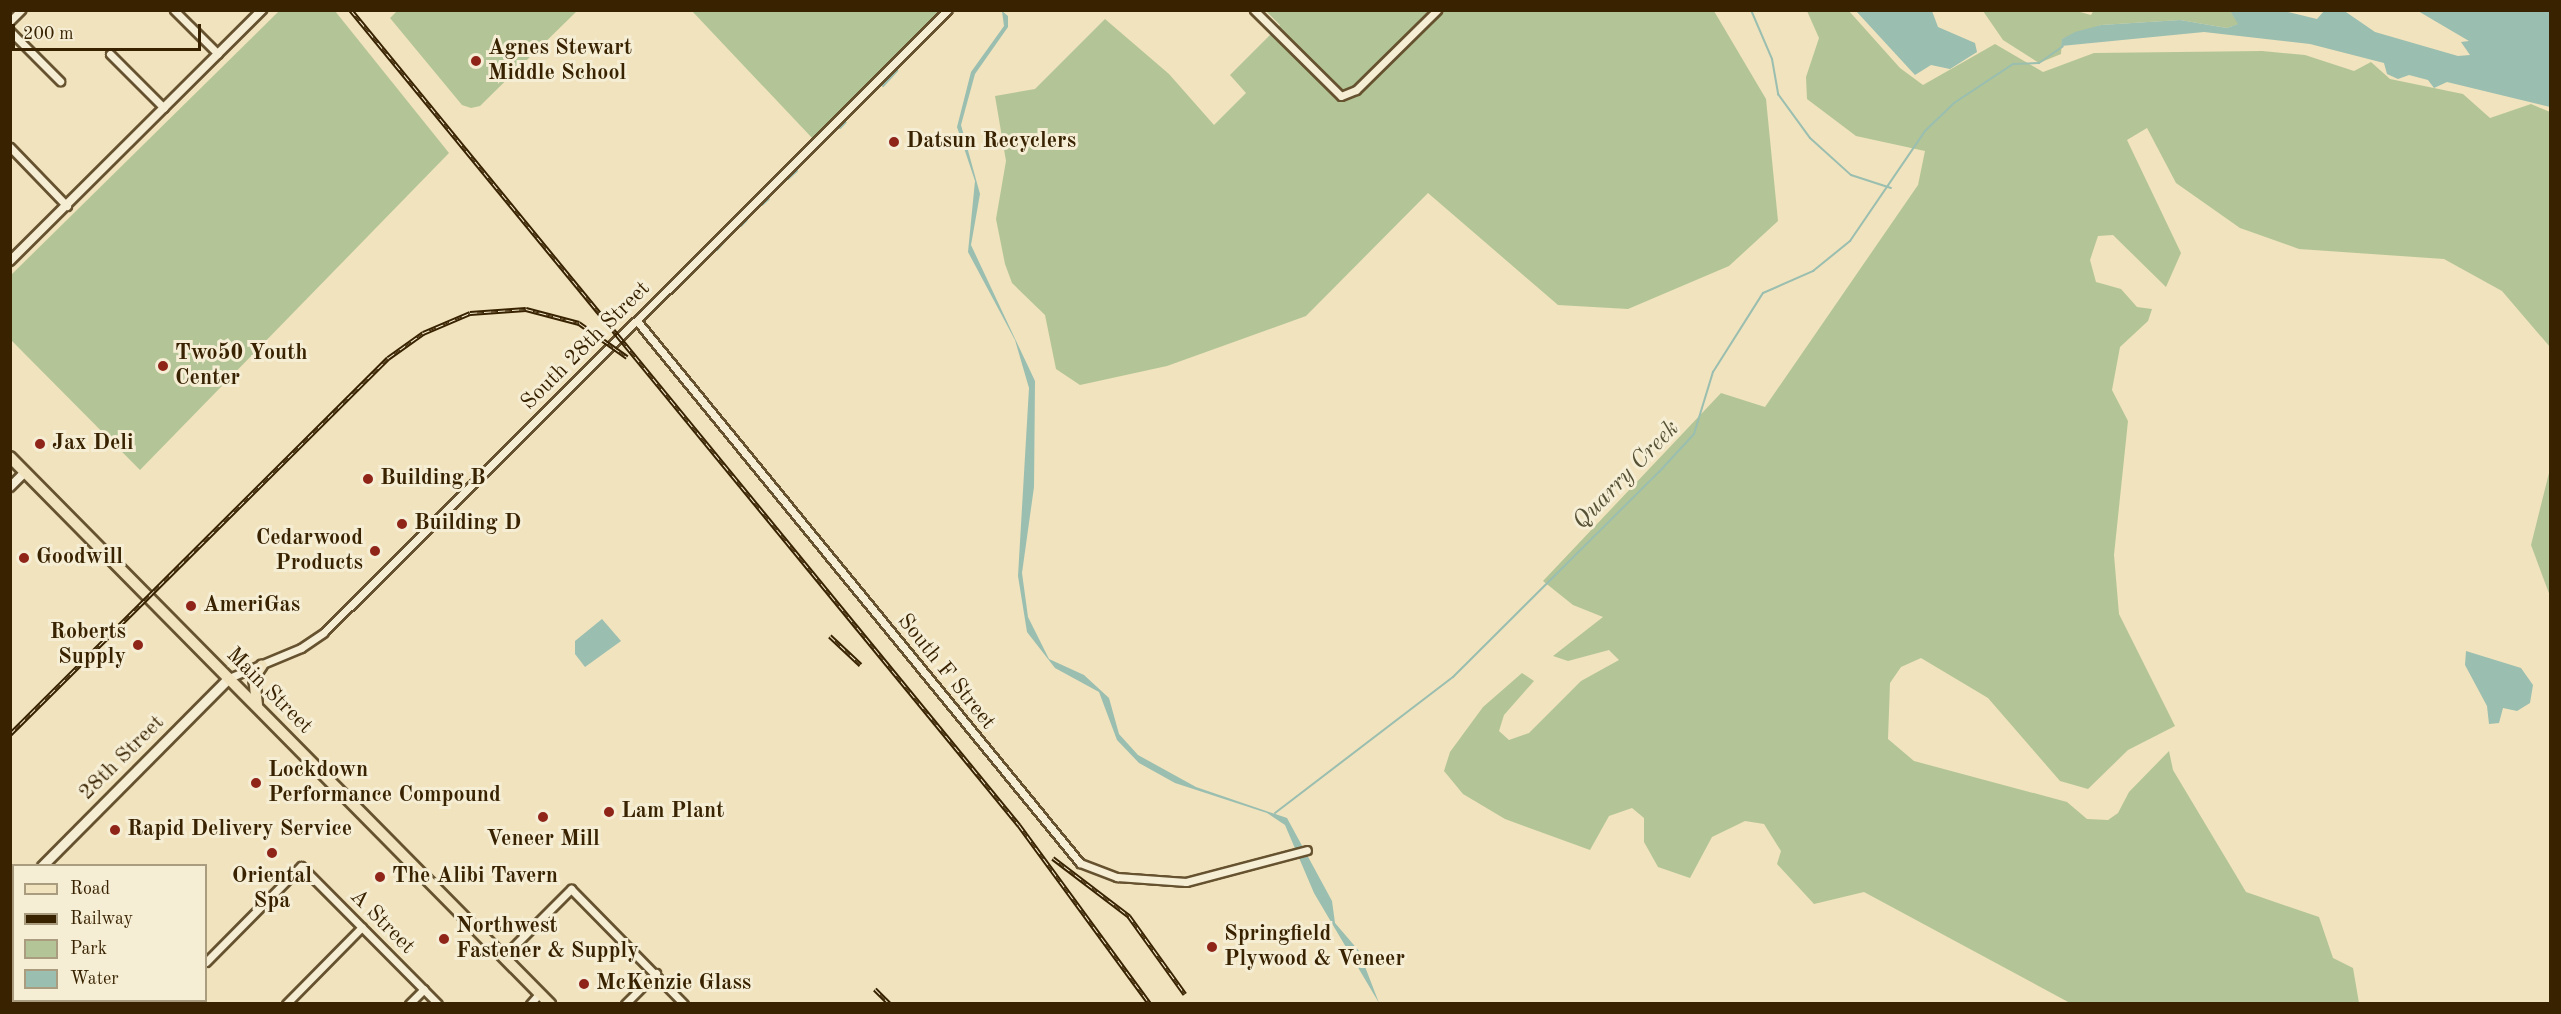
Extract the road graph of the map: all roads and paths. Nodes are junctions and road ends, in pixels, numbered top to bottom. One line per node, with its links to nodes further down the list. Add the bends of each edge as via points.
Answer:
1 (21, 10): 7 (street)
2 (174, 10): 10 (street)
3 (262, 10): 10 (street)
4 (948, 10): 16 (street, South 28th Street)
5 (1254, 10): 6 (street, via 1341,96 1356,90)
6 (1437, 10)
7 (10, 21)
8 (10, 31): 11 (street)
9 (110, 54): 12 (street)
10 (218, 54): 12 (street)
11 (60, 81)
12 (164, 108): 14 (street)
13 (10, 147): 14 (street)
14 (67, 206): 15 (street)
15 (10, 261)
16 (637, 321): 20 (street, South 28th Street, via 323,633); 23 (street, South F Street, via 1080,862 1118,877 1186,882)
17 (10, 457): 18 (main road, Main Street)
18 (25, 472): 19 (street); 21 (main road, Main Street)
19 (10, 487)
20 (262, 665): 21 (street, South 28th Street); 22 (main road, via 254,677)
21 (229, 678): 22 (main road, Main Street); 24 (main road, 28th Street)
22 (257, 705): 26 (main road, Main Street)
23 (1308, 850)
24 (44, 864)
25 (362, 927): 27 (street, A Street, via 301,866); 29 (street, A Street); 31 (street)
26 (504, 956): 28 (street, via 571,888); 30 (main road, Main Street)
27 (207, 961)
28 (656, 973): 36 (street); 37 (street)
29 (424, 989): 32 (street); 33 (street, A Street)
30 (540, 993): 34 (street); 35 (main road, Main Street)
31 (286, 1004)
32 (409, 1004)
33 (438, 1004)
34 (530, 1004)
35 (550, 1004)
36 (625, 1004)
37 (684, 1004)

